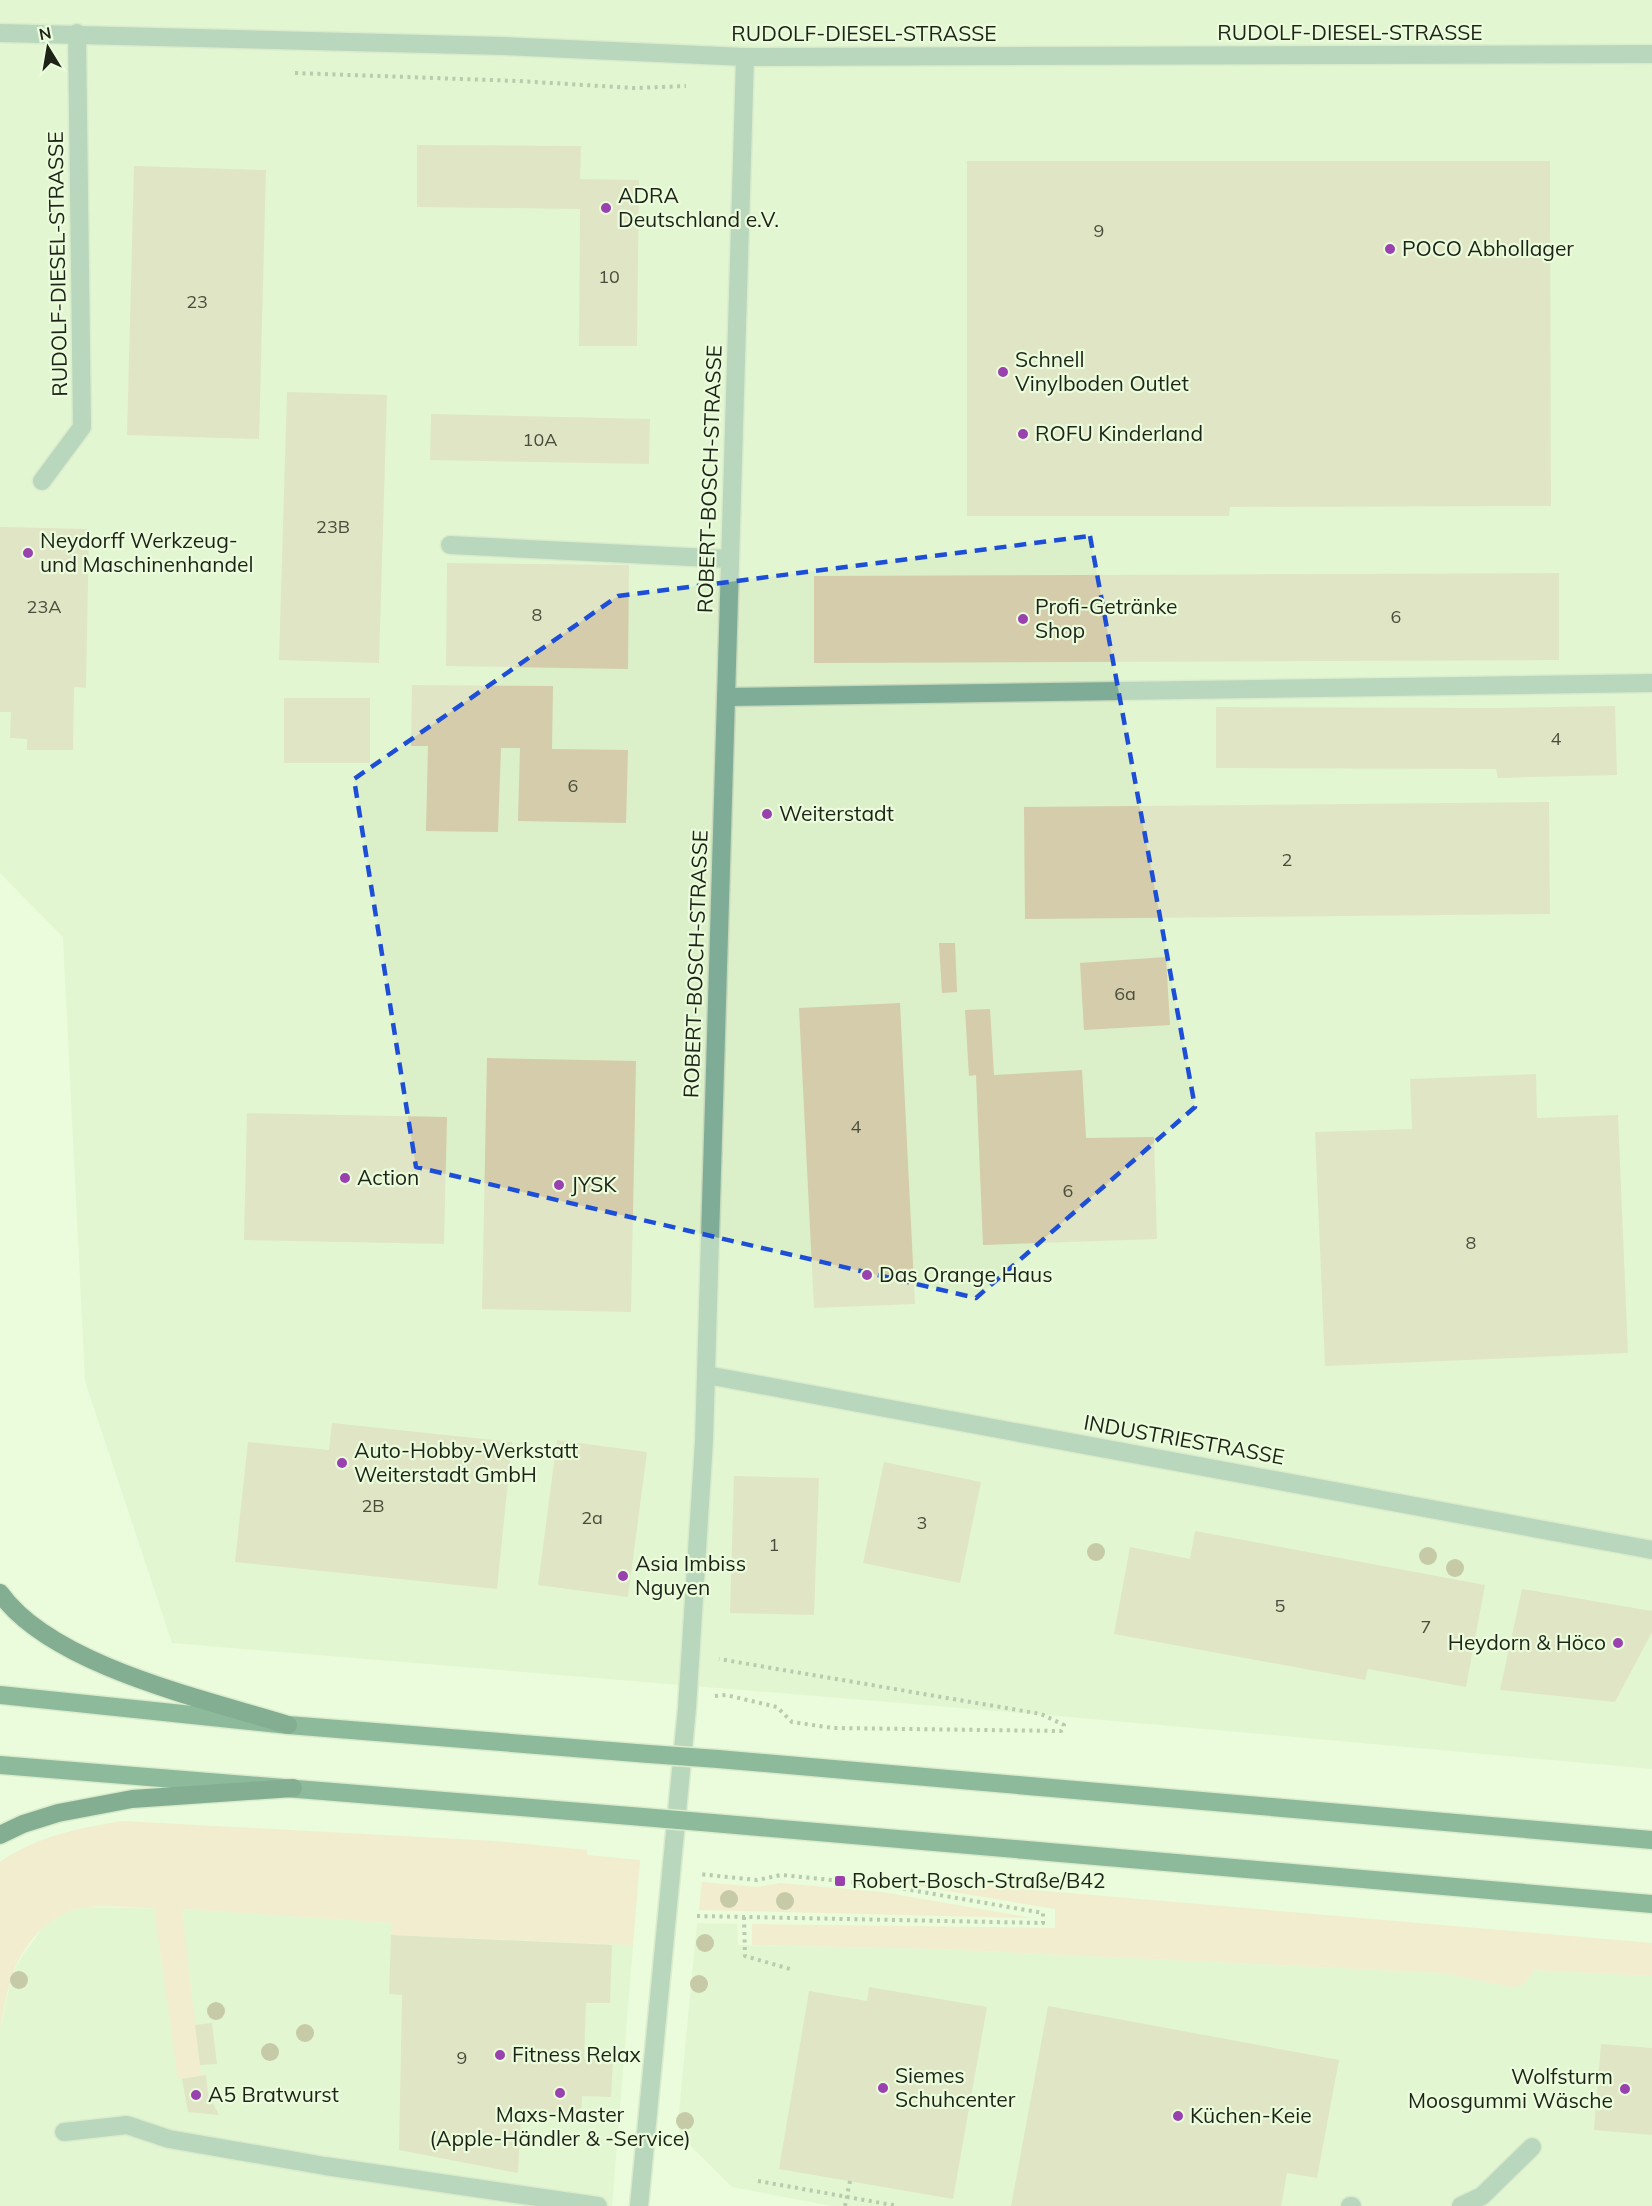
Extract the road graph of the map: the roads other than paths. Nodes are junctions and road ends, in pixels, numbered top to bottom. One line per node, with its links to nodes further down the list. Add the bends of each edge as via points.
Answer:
1 (0, 33): 2 (street, RUDOLF-DIESEL-STRASSE)
2 (77, 33): 4 (street, RUDOLF-DIESEL-STRASSE); 5 (street, RUDOLF-DIESEL-STRASSE, via 82,426)
3 (1652, 54): 4 (street, RUDOLF-DIESEL-STRASSE)
4 (745, 57): 7 (street, ROBERT-BOSCH-STRASSE)
5 (42, 481)
6 (450, 545): 7 (street)
7 (730, 559): 9 (street, ROBERT-BOSCH-STRASSE)
8 (1652, 683): 9 (street)
9 (726, 697): 10 (street, ROBERT-BOSCH-STRASSE)
10 (707, 1375): 11 (street, INDUSTRIESTRASSE); 23 (street, ROBERT-BOSCH-STRASSE, via 691,1654)
11 (1652, 1550)
12 (0, 1593): 14 (highway, via 33,1626 65,1647 141,1679)
13 (0, 1695): 14 (main road)
14 (288, 1725): 18 (main road, bridge)
15 (0, 1765): 16 (main road)
16 (293, 1788): 17 (highway, via 132,1799 58,1813); 19 (main road, bridge)
17 (0, 1835)
18 (1652, 1840)
19 (1652, 1904)
20 (64, 2132): 22 (street, via 127,2125 169,2139 337,2168)
21 (1532, 2147): 24 (street, via 1482,2196)
22 (598, 2206)
23 (639, 2206)
24 (1461, 2206)

